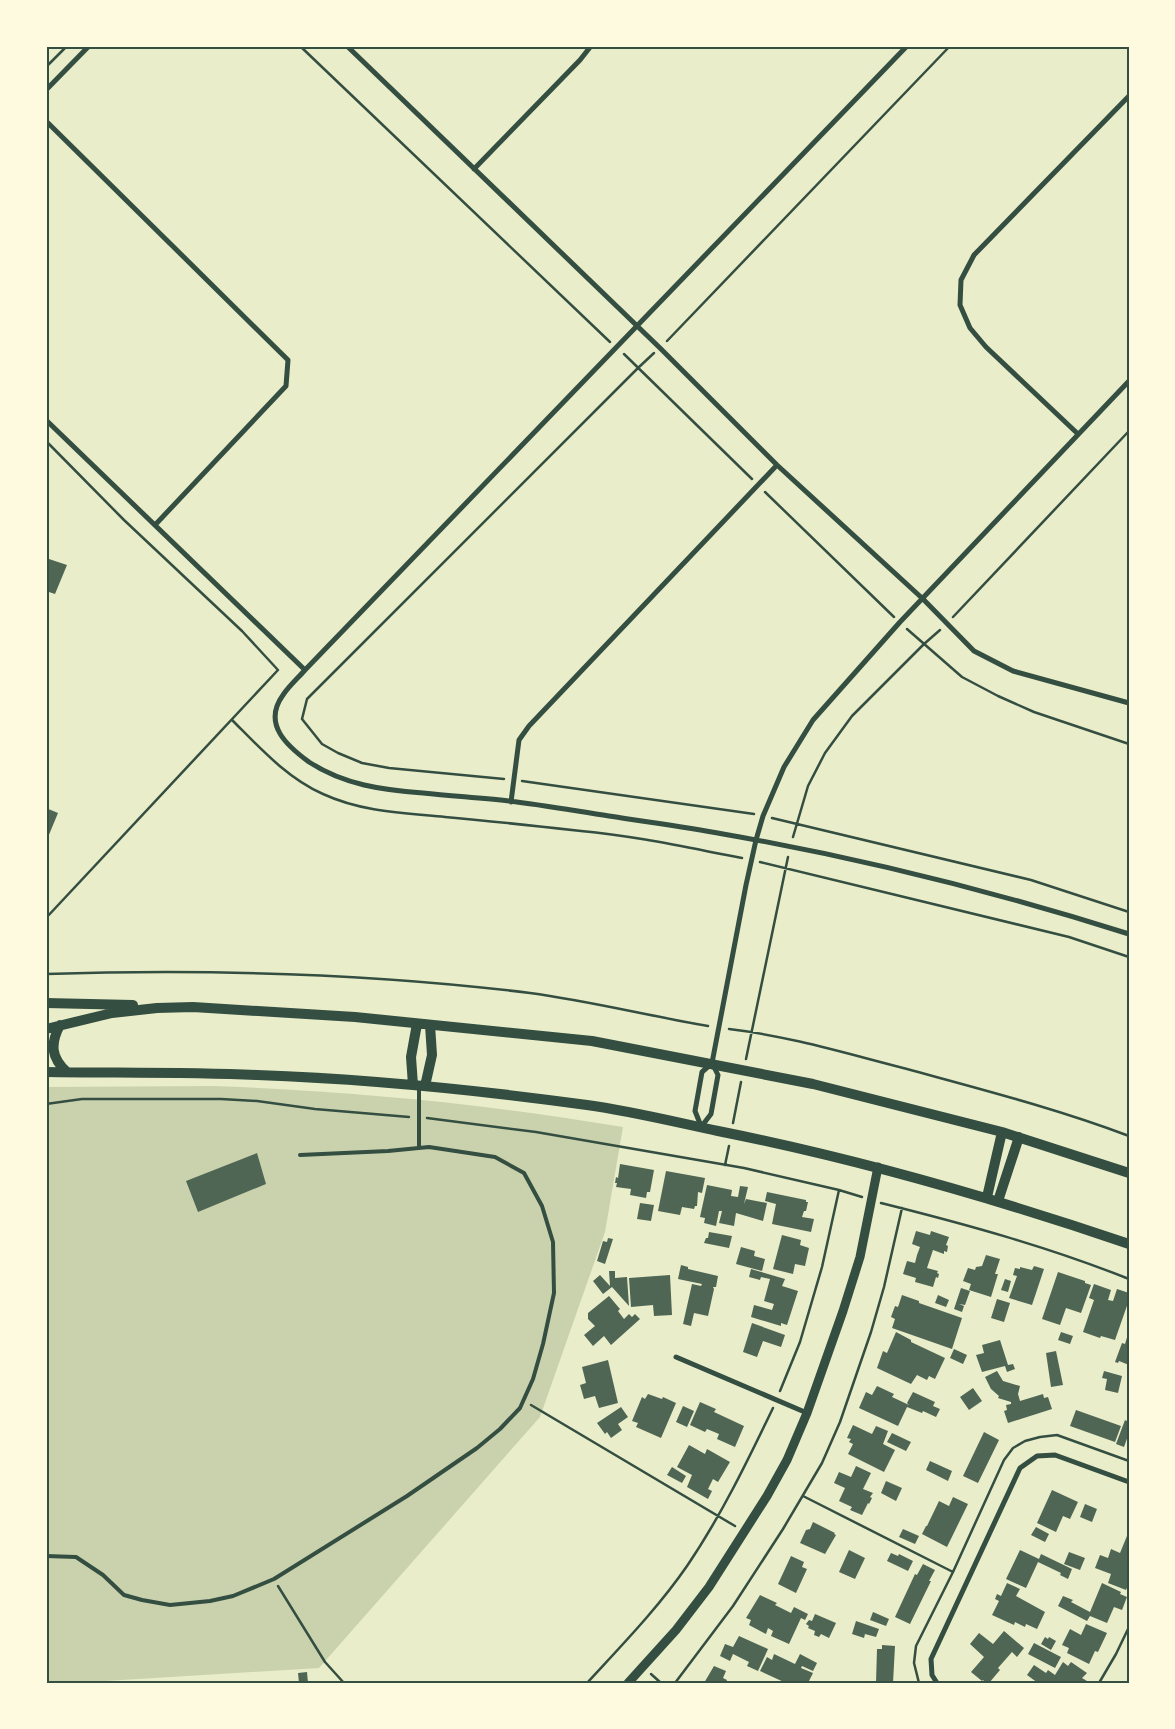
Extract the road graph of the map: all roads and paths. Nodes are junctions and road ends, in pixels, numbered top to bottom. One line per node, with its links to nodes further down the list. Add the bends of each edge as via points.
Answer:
1 (66, 46): 7 (path)
2 (89, 46): 8 (street)
3 (300, 46): 13 (path)
4 (347, 46): 11 (street)
5 (591, 46): 11 (street)
6 (907, 46): 12 (street)
7 (46, 67)
8 (46, 90)
9 (1129, 96): 17 (street, via 974,255 961,280 960,305 970,328)
10 (46, 121): 21 (street, via 288,360 286,386)
11 (474, 169): 12 (street)
12 (637, 326): 13 (street); 19 (street)
13 (617, 347): 20 (path); 26 (street)
14 (1129, 381): 17 (street)
15 (46, 420): 21 (street)
16 (1129, 431): 24 (path)
17 (1078, 434): 22 (street)
18 (46, 441): 28 (path, via 278,670)
19 (777, 465): 20 (street); 22 (street)
20 (758, 485): 23 (path); 30 (street, via 529,726 519,740)
21 (155, 525): 26 (street)
22 (923, 598): 23 (street); 24 (street)
23 (900, 622): 25 (path); 31 (street, via 813,720 784,767)
24 (946, 624): 25 (path); 27 (street, via 974,651 1013,671)
25 (924, 644): 29 (path, via 962,677 998,696 1034,712); 32 (path, via 852,716 825,753 808,786)
26 (305, 670): 30 (street, via 281,697 276,710 276,724 282,738 303,757 354,783 386,790)
27 (1129, 703)
28 (232, 720): 33 (path, via 297,780 359,807 601,833); 35 (path)
29 (1129, 744)
30 (510, 802): 31 (street)
31 (756, 840): 32 (street); 33 (street)
32 (790, 847): 34 (path); 36 (street, via 833,854 1000,895)
33 (752, 860): 34 (path); 44 (street)
34 (785, 868): 37 (path, via 1069,937); 46 (path)
35 (46, 918)
36 (1129, 934)
37 (1129, 957)
38 (46, 974): 44 (path, via 293,974 418,981 532,994)
39 (46, 1003): 40 (main road)
40 (193, 1007): 41 (main road); 42 (main road, via 112,1013)
41 (417, 1024): 43 (main road); 52 (main road, via 411,1057)
42 (60, 1025): 45 (main road); 50 (main road, via 53,1051 57,1062)
43 (430, 1025): 47 (main road, via 592,1041); 52 (main road, via 432,1056)
44 (718, 1027): 46 (path); 47 (street)
45 (46, 1029)
46 (751, 1032): 48 (path); 56 (path, via 964,1084)
47 (712, 1063): 48 (main road); 53 (street, via 718,1075 711,1114); 53 (street, via 702,1072 695,1111)
48 (744, 1069): 54 (main road); 55 (path)
49 (46, 1072): 50 (main road)
50 (67, 1072): 51 (main road); 52 (main road, via 256,1075)
51 (46, 1077)
52 (419, 1086): 53 (main road, via 590,1105); 58 (lane)
53 (701, 1127): 55 (main road)
54 (1002, 1132): 57 (main road); 64 (main road)
55 (731, 1133): 60 (path); 61 (main road)
56 (1129, 1136)
57 (1019, 1138): 62 (main road); 66 (main road)
58 (419, 1148): 59 (lane); 72 (lane, via 495,1157 524,1173 542,1206 553,1242 554,1292 543,1344)
59 (300, 1155)
60 (725, 1165)
61 (878, 1167): 64 (main road); 65 (street)
62 (1129, 1173)
63 (840, 1190): 65 (path)
64 (987, 1197): 66 (main road)
65 (870, 1200): 67 (path); 73 (street, via 860,1257)
66 (998, 1201): 68 (main road)
67 (902, 1208): 69 (path, via 978,1228); 75 (path, via 871,1332 840,1422 822,1463)
68 (1129, 1244)
69 (1129, 1279)
70 (676, 1357): 71 (street)
71 (776, 1400): 73 (street); 76 (path)
72 (524, 1401): 76 (path); 80 (lane, via 500,1429 477,1448 407,1496)
73 (807, 1413): 77 (street, via 787,1460)
74 (1129, 1482): 86 (street, via 1055,1455 1037,1456 1020,1468 931,1659 932,1675)
75 (802, 1496): 79 (path); 85 (path, via 733,1606)
76 (718, 1516): 77 (path); 83 (path, via 687,1566 658,1604)
77 (745, 1532): 84 (street, via 676,1630)
78 (46, 1556): 80 (lane, via 76,1557 124,1594 170,1605 233,1596)
79 (953, 1572)
80 (274, 1578): 82 (path, via 325,1662)
81 (1129, 1627): 87 (path)
82 (344, 1683)
83 (588, 1683)
84 (628, 1683)
85 (675, 1683)
86 (937, 1683)
87 (1099, 1683)

